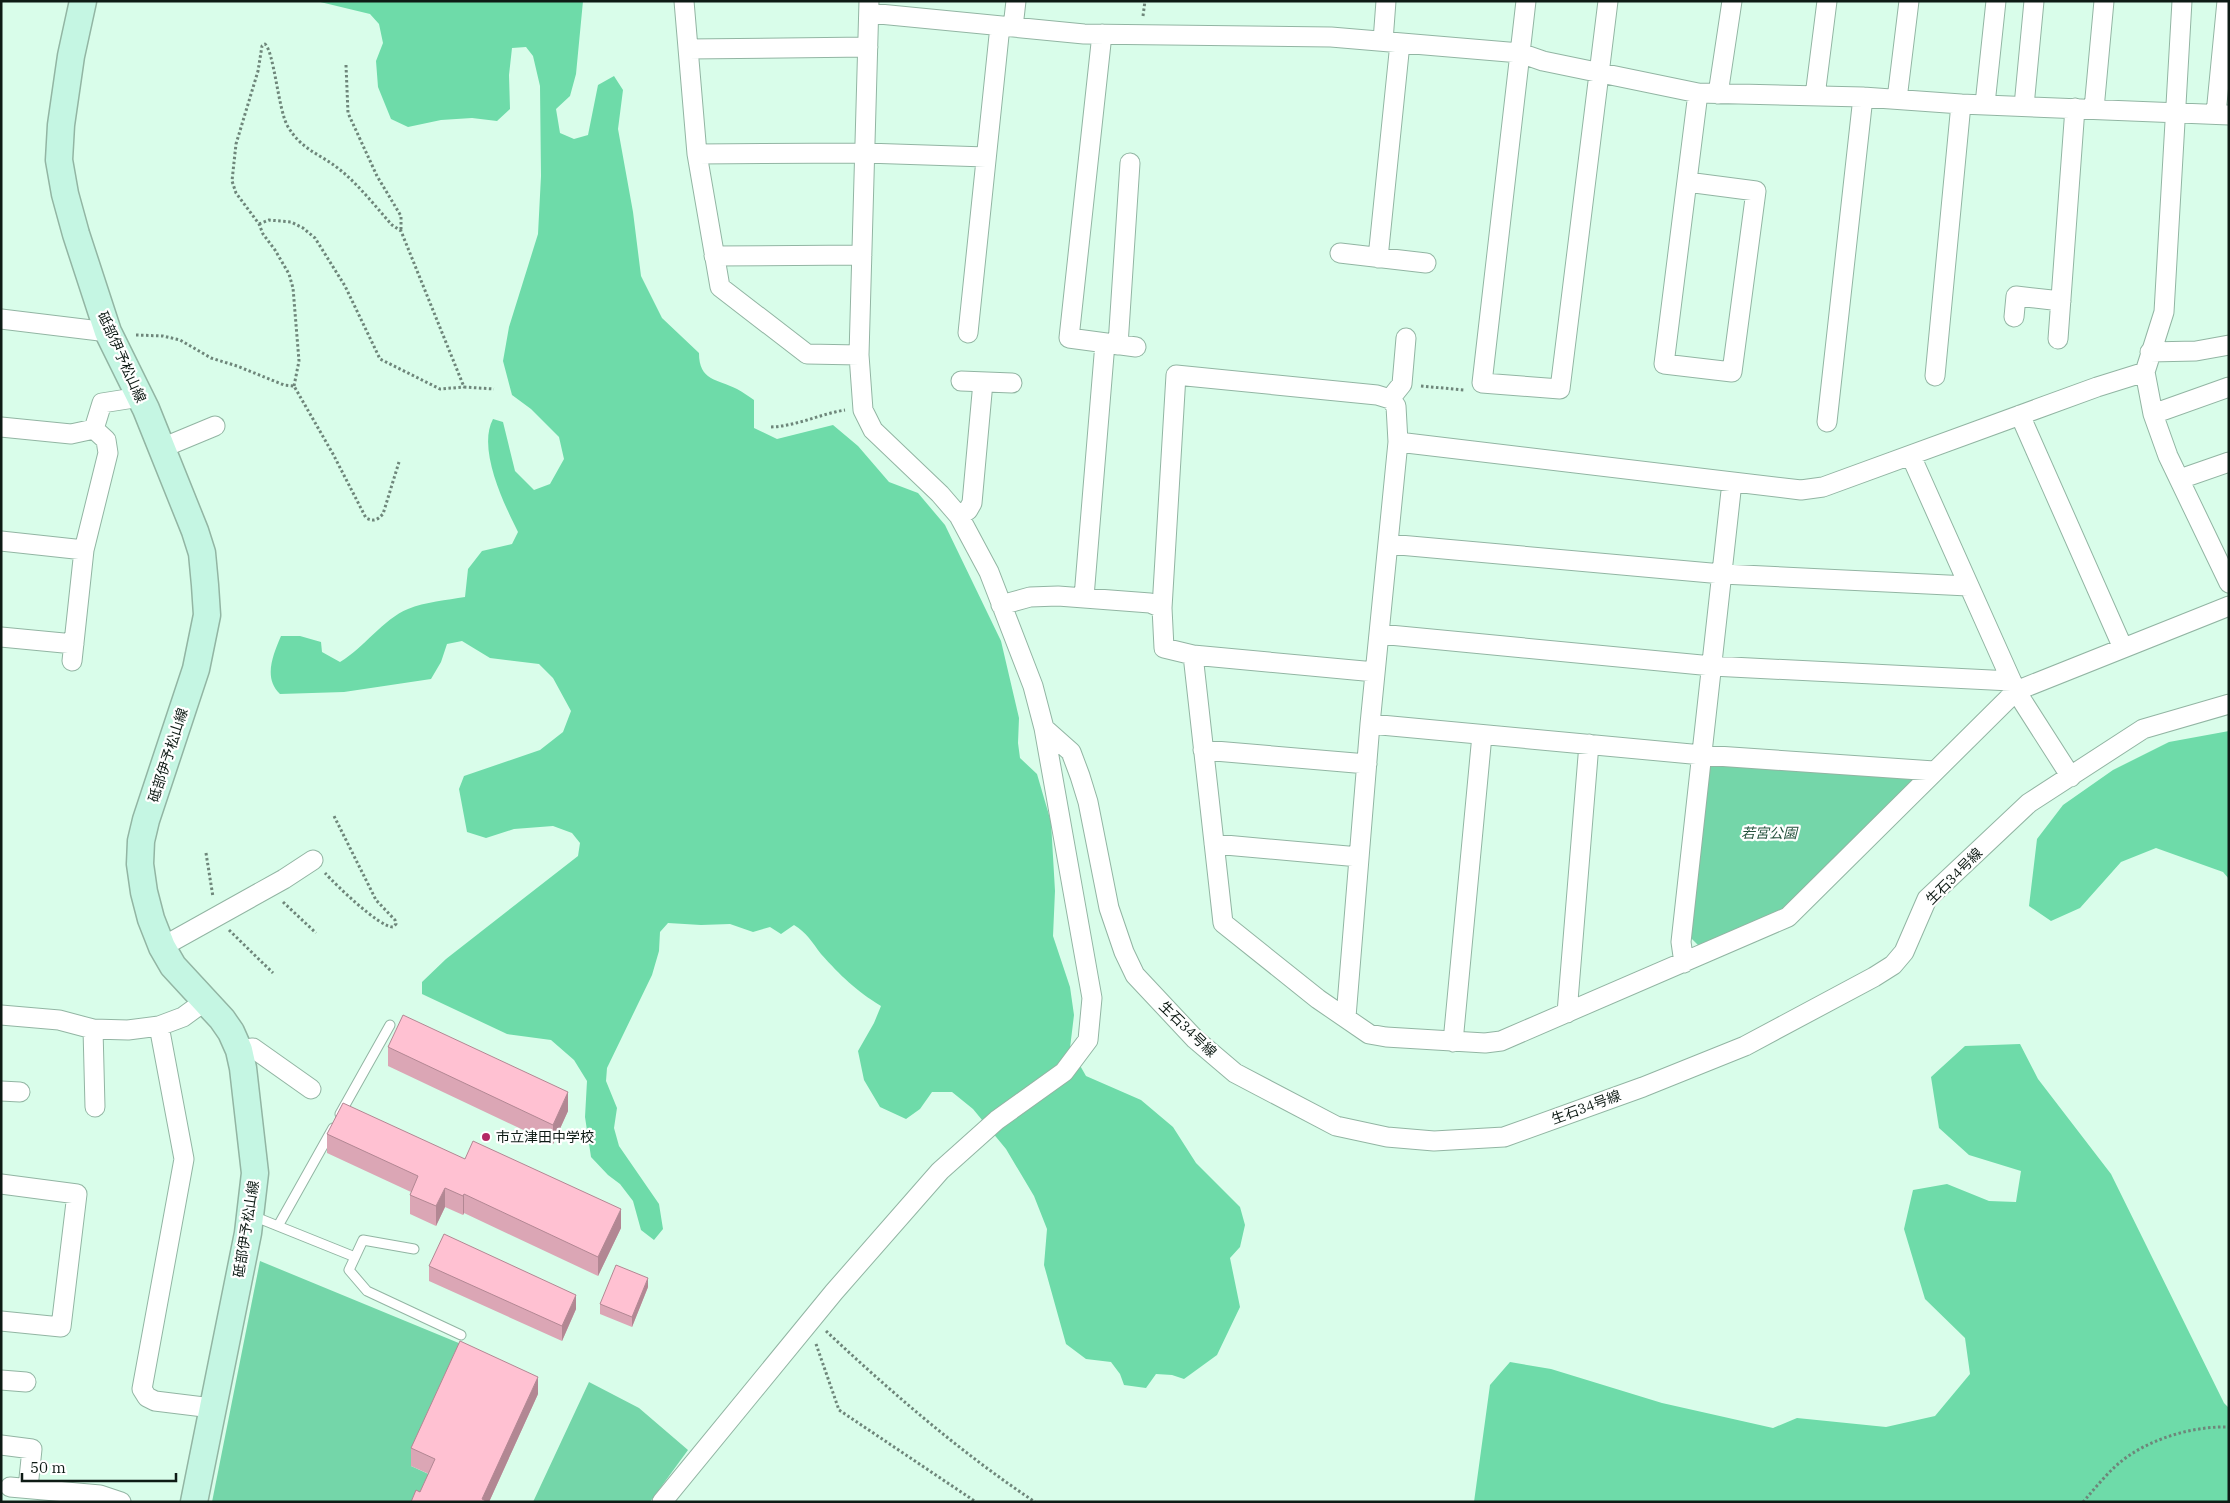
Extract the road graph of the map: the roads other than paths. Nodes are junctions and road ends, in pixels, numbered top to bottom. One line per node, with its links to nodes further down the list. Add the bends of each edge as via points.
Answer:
1 (83, 1): 49 (main road, 砥部伊予松山線, via 71,56 59,160 76,234)
2 (684, 1): 20 (street)
3 (1016, 1): 16 (street)
4 (1386, 1): 18 (street)
5 (1526, 1): 21 (street)
6 (1608, 1): 22 (street)
7 (1732, 1): 24 (street)
8 (1827, 1): 25 (street)
9 (1909, 1): 27 (street)
10 (1996, 1): 29 (street)
11 (2034, 1): 30 (street)
12 (2104, 1): 32 (street)
13 (2182, 1): 33 (street)
14 (2227, 1): 34 (street)
15 (869, 7): 16 (street); 19 (street)
16 (1006, 27): 17 (street); 37 (street)
17 (1102, 34): 18 (street, via 1331,37); 52 (street, via 1069,338)
18 (1391, 42): 21 (street); 43 (street)
19 (868, 47): 20 (street); 35 (street)
20 (688, 49): 36 (street)
21 (1520, 54): 22 (street); 22 (street, via 1482,383 1560,390)
22 (1599, 73): 23 (street)
23 (1698, 93): 24 (street); 39 (street)
24 (1718, 94): 25 (street)
25 (1815, 96): 26 (street)
26 (1863, 97): 27 (street); 66 (street)
27 (1897, 99): 28 (street)
28 (1961, 104): 29 (street); 57 (street)
29 (1985, 104): 30 (street)
30 (2024, 106): 31 (street)
31 (2075, 108): 32 (street); 45 (street)
32 (2094, 109): 33 (street)
33 (2175, 112): 34 (street); 54 (street, via 2164,312)
34 (2222, 115)
35 (865, 153): 36 (street); 37 (street); 41 (street)
36 (697, 154): 42 (street)
37 (986, 157): 48 (street)
38 (1130, 163): 52 (street)
39 (1687, 182): 39 (street, via 1664,364 1732,372 1756,191)
40 (1340, 253): 43 (street)
41 (862, 255): 42 (street); 55 (street)
42 (714, 256): 55 (street, via 720,286 808,354)
43 (1378, 258): 44 (street)
44 (1426, 263)
45 (2061, 301): 46 (street, via 2016,296); 51 (street)
46 (2014, 317)
47 (1, 319): 49 (street)
48 (968, 333)
49 (109, 335): 62 (main road, 砥部伊予松山線)
50 (1406, 338): 63 (street, via 1402,384)
51 (2058, 339)
52 (1120, 345): 84 (street)
53 (2229, 345): 54 (street, via 2196,351)
54 (2150, 352): 56 (street)
55 (859, 355): 76 (street, via 863,410 873,430)
56 (2145, 372): 64 (street); 65 (street)
57 (1935, 376)
58 (961, 381): 59 (street)
59 (983, 382): 60 (street); 76 (street, via 972,503)
60 (1012, 384)
61 (2229, 387): 64 (street)
62 (140, 397): 69 (street, via 102,403); 71 (main road, 砥部伊予松山線)
63 (1390, 399): 70 (street, via 1396,406); 87 (street, via 1176,375)
64 (2153, 414): 74 (street)
65 (2020, 415): 72 (street); 90 (street)
66 (1827, 422)
67 (1, 426): 69 (street, via 71,434)
68 (216, 426): 71 (street)
69 (94, 429): 79 (street, via 106,440 108,454)
70 (1398, 442): 75 (street); 78 (street)
71 (162, 448): 108 (main road, 砥部伊予松山線, via 202,553 207,615 196,669 141,842 144,892)
72 (1911, 456): 75 (street, via 1823,487 1801,490); 83 (street)
73 (2229, 462): 74 (street)
74 (2180, 479): 80 (street)
75 (1732, 482): 81 (street)
76 (959, 516): 85 (street, via 989,572)
77 (1, 541): 79 (street)
78 (1388, 544): 81 (street); 88 (street)
79 (84, 550): 89 (street, via 73,653)
80 (2224, 560): 82 (street)
81 (1722, 574): 83 (street); 92 (street)
82 (2229, 583)
83 (1968, 586): 94 (street)
84 (1084, 598): 85 (street, via 1030,597); 87 (street, via 1150,603)
85 (1001, 605): 97 (street, via 1033,686)
86 (2229, 606): 90 (street)
87 (1162, 608): 91 (street, via 1164,648)
88 (1379, 634): 92 (street); 93 (street)
89 (1, 637)
90 (2123, 648): 94 (street)
91 (1193, 655): 93 (street); 100 (street)
92 (1712, 666): 94 (street); 101 (street)
93 (1376, 672): 96 (street)
94 (2013, 686): 103 (street); 104 (street)
95 (2229, 704): 104 (street, 生石34号線, via 2143,729)
96 (1370, 724): 98 (street); 102 (street)
97 (1044, 728): 104 (street, 生石34号線, via 1071,752 1088,802 1109,908 1135,975 1195,1039 1235,1073 1336,1126 1387,1137 1434,1142 1504,1137 1643,1087 1745,1046 1874,977 1893,965 1904,952 1927,899 2029,803); 136 (street, via 1092,998 1088,1040 1064,1072 997,1120 940,1171)
98 (1482, 734): 99 (street); 117 (street)
99 (1590, 744): 101 (street); 111 (street)
100 (1203, 750): 102 (street); 105 (street)
101 (1702, 754): 103 (street); 109 (street, via 1681,942)
102 (1367, 764): 106 (street)
103 (1934, 771): 109 (street, via 1788,917)
104 (2071, 777)
105 (1214, 844): 106 (street); 113 (street, via 1223,923 1318,999)
106 (1359, 857): 113 (street)
107 (312, 860): 108 (street)
108 (162, 947): 110 (main road, 砥部伊予松山線, via 173,966)
109 (1684, 963): 111 (street)
110 (205, 1001): 115 (street, via 183,1017); 118 (main road, 砥部伊予松山線, via 231,1032)
111 (1567, 1013): 117 (street, via 1501,1041)
112 (1, 1015): 116 (street, via 59,1020)
113 (1346, 1017): 117 (street, via 1369,1034 1386,1038)
114 (390, 1025): 125 (lane)
115 (159, 1026): 116 (street, via 128,1030); 132 (street, via 184,1159 142,1389 155,1401)
116 (93, 1029): 122 (street)
117 (1453, 1042)
118 (239, 1050): 121 (street, via 253,1048); 124 (main road, 砥部伊予松山線, via 255,1173)
119 (2, 1075): 120 (street)
120 (1, 1079)
121 (310, 1089)
122 (96, 1107)
123 (1, 1184): 128 (street, via 77,1194 61,1326)
124 (251, 1215): 125 (lane); 132 (main road, 砥部伊予松山線)
125 (278, 1226): 127 (lane)
126 (414, 1249): 127 (lane, via 363,1240)
127 (355, 1257): 129 (lane, via 348,1270 367,1291)
128 (1, 1321)
129 (461, 1335)
130 (1, 1380): 131 (street)
131 (26, 1382)
132 (212, 1408): 135 (main road, 砥部伊予松山線)
133 (1, 1445): 134 (street, via 32,1450 19,1488 100,1494)
134 (121, 1502)
135 (194, 1502)
136 (662, 1502)

